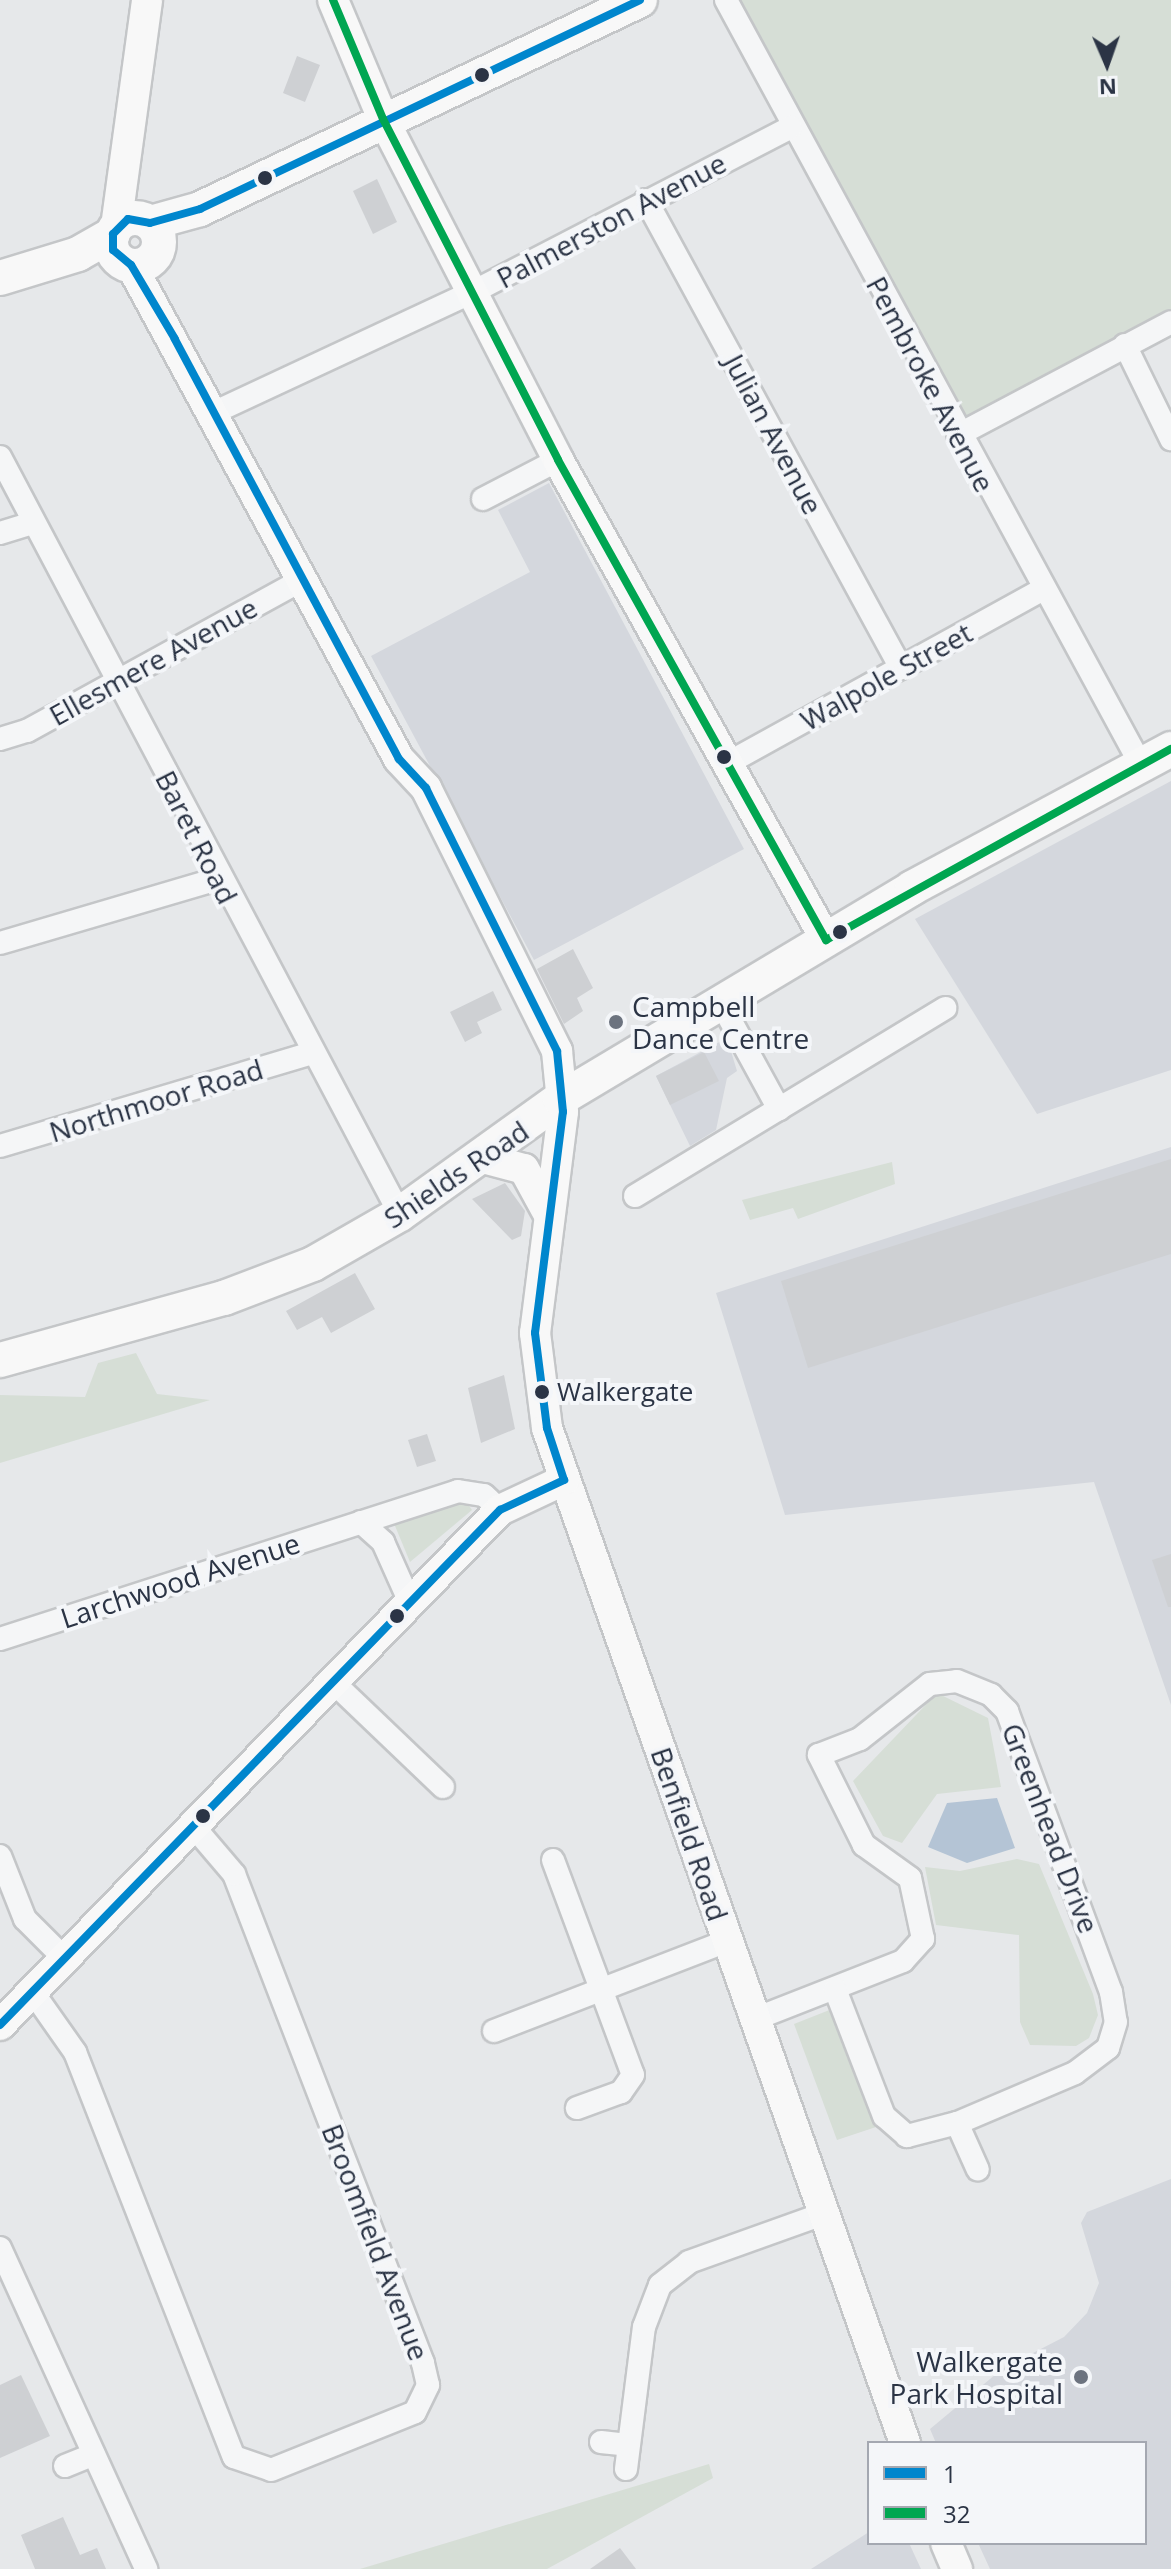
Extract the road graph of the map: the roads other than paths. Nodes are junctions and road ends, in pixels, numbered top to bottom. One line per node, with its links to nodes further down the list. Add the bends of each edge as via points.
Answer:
1 (147, 0): 8 (street, via 125,179)
2 (333, 0): 5 (street)
3 (640, 0): 5 (main road)
4 (726, 0): 6 (street, Pembroke Avenue)
5 (383, 119): 8 (main road); 10 (street)
6 (791, 127): 7 (street, Palmerston Avenue); 14 (street, Pembroke Avenue)
7 (646, 200): 10 (street, Palmerston Avenue); 23 (street, Julian Avenue)
8 (136, 242): 9 (main road); 13 (street, Benfield Road, via 149,295)
9 (0, 278)
10 (473, 292): 13 (street, Palmerston Avenue); 17 (street)
11 (1171, 322): 12 (street)
12 (1125, 345): 14 (street); 15 (street)
13 (213, 413): 21 (street, Benfield Road)
14 (958, 435): 22 (street, Pembroke Avenue)
15 (1171, 439)
16 (0, 457): 19 (street, Baret Road)
17 (558, 460): 18 (street); 27 (street)
18 (483, 499)
19 (33, 523): 20 (street); 24 (street, Baret Road)
20 (0, 533)
21 (305, 578): 24 (street, Ellesmere Avenue); 35 (street, Benfield Road, via 399,759 426,788 557,1051)
22 (1043, 589): 23 (street, Walpole Street); 28 (street, Pembroke Avenue)
23 (901, 668): 27 (street, Walpole Street)
24 (118, 680): 25 (street, Ellesmere Avenue); 29 (street, Baret Road)
25 (0, 739)
26 (1171, 749): 28 (main road, Shields Road)
27 (728, 763): 30 (street)
28 (1141, 765): 30 (main road, Shields Road)
29 (218, 879): 31 (street); 34 (street, Baret Road)
30 (826, 940): 32 (main road, Shields Road)
31 (0, 943)
32 (722, 1005): 35 (main road, Shields Road); 36 (street)
33 (946, 1008): 36 (street)
34 (312, 1053): 37 (street, Northmoor Road); 40 (street, Baret Road)
35 (561, 1106): 38 (main road, Shields Road); 41 (street, Benfield Road)
36 (779, 1109): 39 (street)
37 (0, 1146)
38 (483, 1158): 40 (main road, Shields Road); 41 (street, via 524,1169)
39 (635, 1196)
40 (400, 1214): 42 (main road, Shields Road, via 313,1264 224,1298)
41 (549, 1215): 43 (street, Benfield Road, via 536,1349)
42 (0, 1360)
43 (564, 1480): 44 (street); 53 (street, Benfield Road)
44 (500, 1510): 45 (street, Larchwood Avenue, via 467,1490); 46 (street)
45 (361, 1522): 46 (street, via 383,1542); 47 (street, Larchwood Avenue)
46 (409, 1600): 48 (street)
47 (0, 1639)
48 (333, 1682): 49 (street); 50 (street)
49 (443, 1787)
50 (193, 1826): 54 (street); 57 (street, Broomfield Avenue, via 234,1874 423,2363 428,2385 415,2412 271,2470 234,2457 75,2052)
51 (0, 1856): 54 (street, via 25,1919)
52 (553, 1860): 55 (street)
53 (727, 1941): 55 (street); 58 (street, Benfield Road)
54 (64, 1958): 57 (street)
55 (602, 1988): 60 (street); 61 (street, via 632,2082)
56 (835, 1989): 58 (street, Greenhead Drive); 62 (street, Greenhead Drive, via 889,2125 915,2137); 62 (street, Greenhead Drive, via 912,1955 924,1929 910,1878 864,1845 819,1755 860,1739 930,1684 957,1681 991,1695 1007,1711 1046,1831 1091,1933 1116,2022 1108,2048 1087,2067)
57 (32, 1991): 59 (street)
58 (755, 2019): 64 (street, Benfield Road)
59 (0, 2025)
60 (494, 2031)
61 (577, 2108)
62 (957, 2123): 63 (street)
63 (978, 2170)
64 (823, 2214): 66 (street, Benfield Road); 68 (street, via 689,2262 660,2285 644,2327)
65 (0, 2248): 69 (street)
66 (904, 2441)
67 (601, 2442): 68 (street)
68 (628, 2445): 71 (street)
69 (94, 2454): 70 (street); 73 (street)
70 (65, 2466)
71 (626, 2469)
72 (947, 2545): 74 (street)
73 (146, 2569)
74 (957, 2569)

